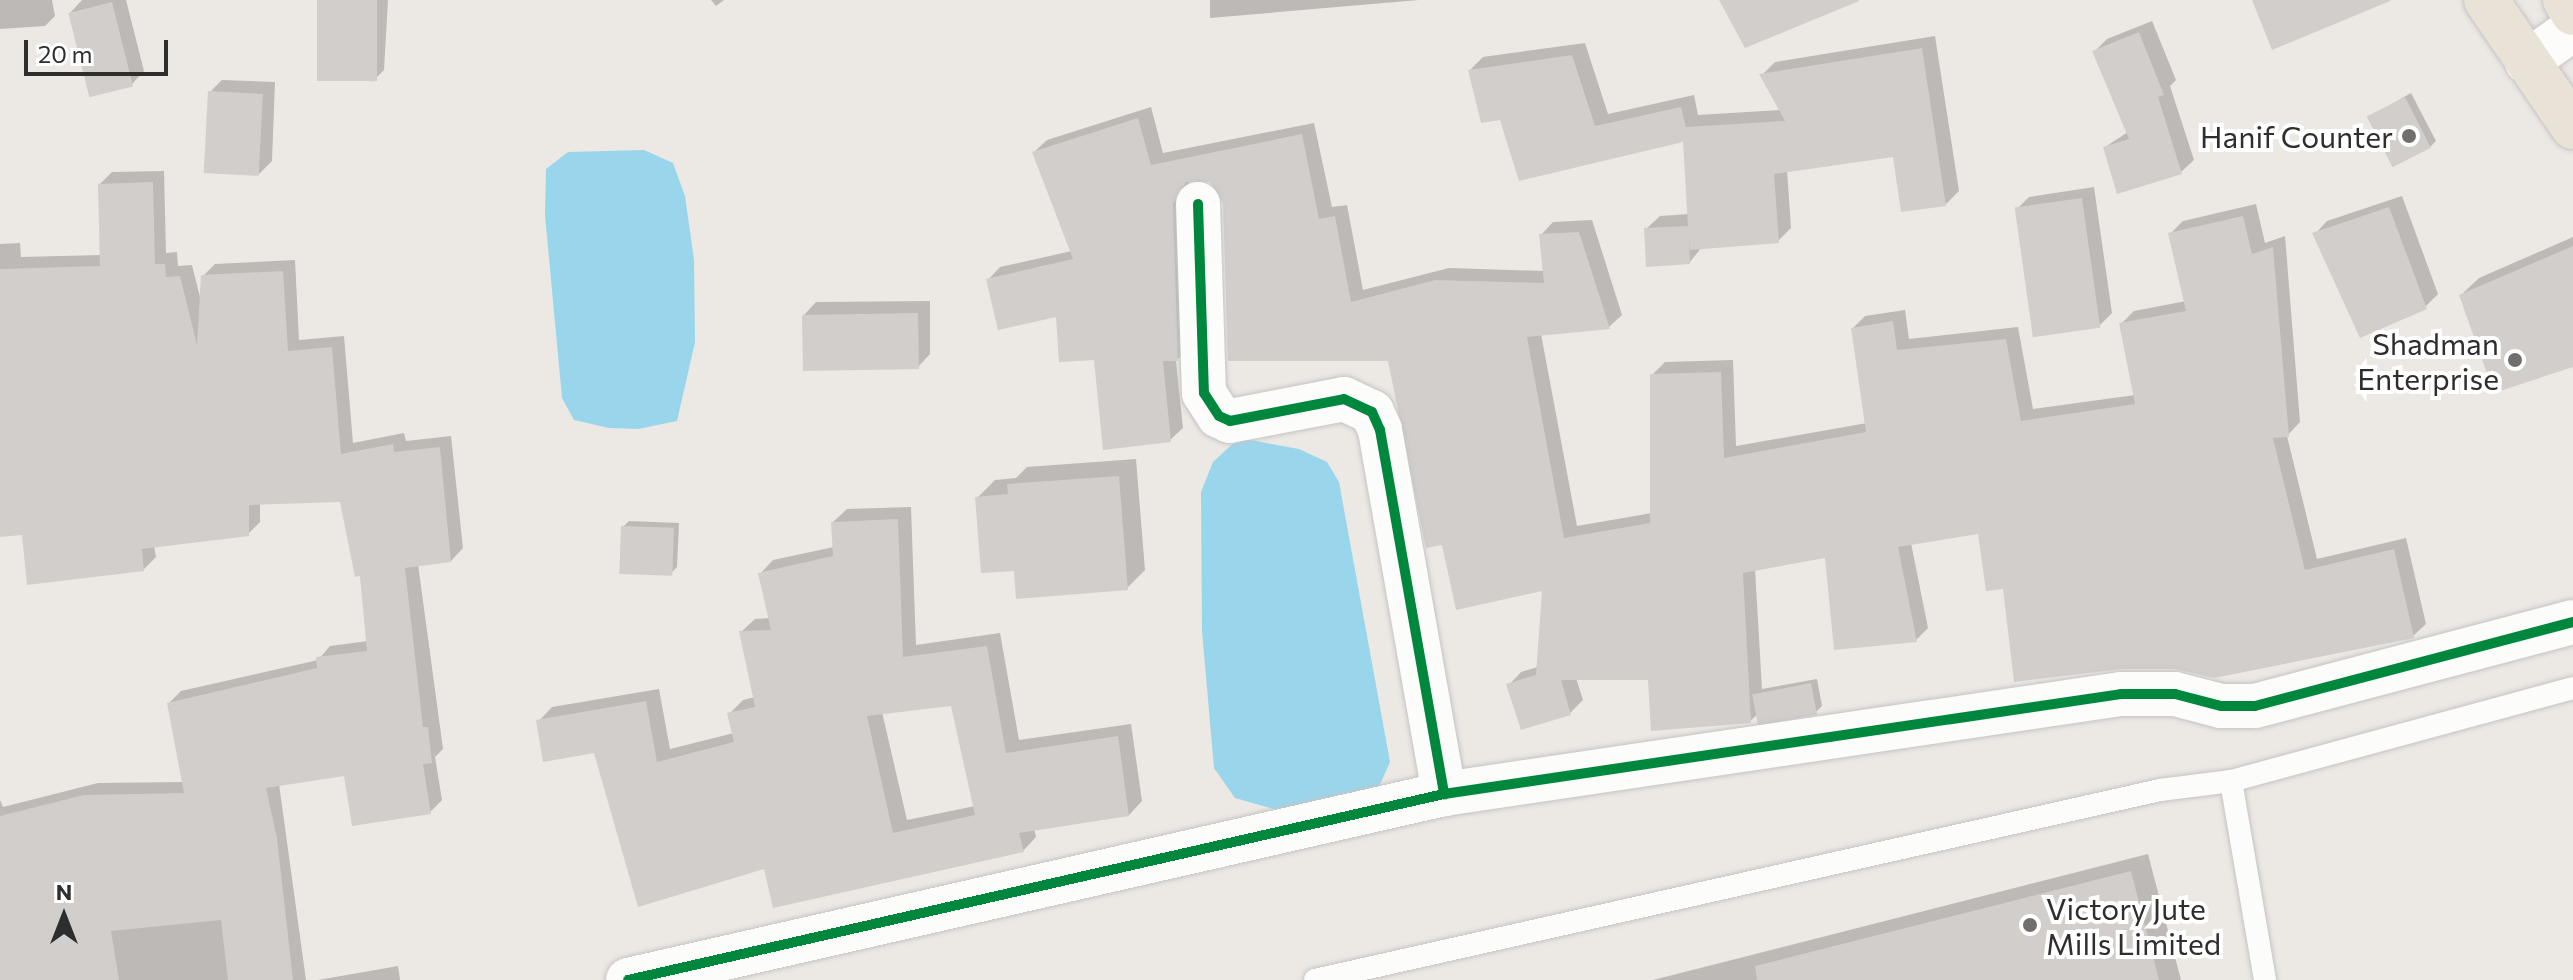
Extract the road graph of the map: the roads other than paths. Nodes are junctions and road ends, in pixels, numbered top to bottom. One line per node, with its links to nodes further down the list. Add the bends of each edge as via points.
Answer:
1 (2486, 0): 5 (highway)
2 (2565, 0): 3 (highway)
3 (2573, 13)
4 (2573, 29): 5 (street)
5 (2527, 62): 6 (highway)
6 (2573, 127)
7 (1198, 204): 11 (street, via 1204,393 1219,416 1230,421 1344,399 1372,412 1380,430)
8 (2573, 622): 11 (street, via 2255,706 2221,706 2175,694 2121,694)
9 (2573, 688): 10 (lane)
10 (2231, 781): 13 (lane, via 2160,790); 14 (lane)
11 (1444, 794): 12 (street)
12 (628, 980)
13 (1315, 980)
14 (2265, 980)

